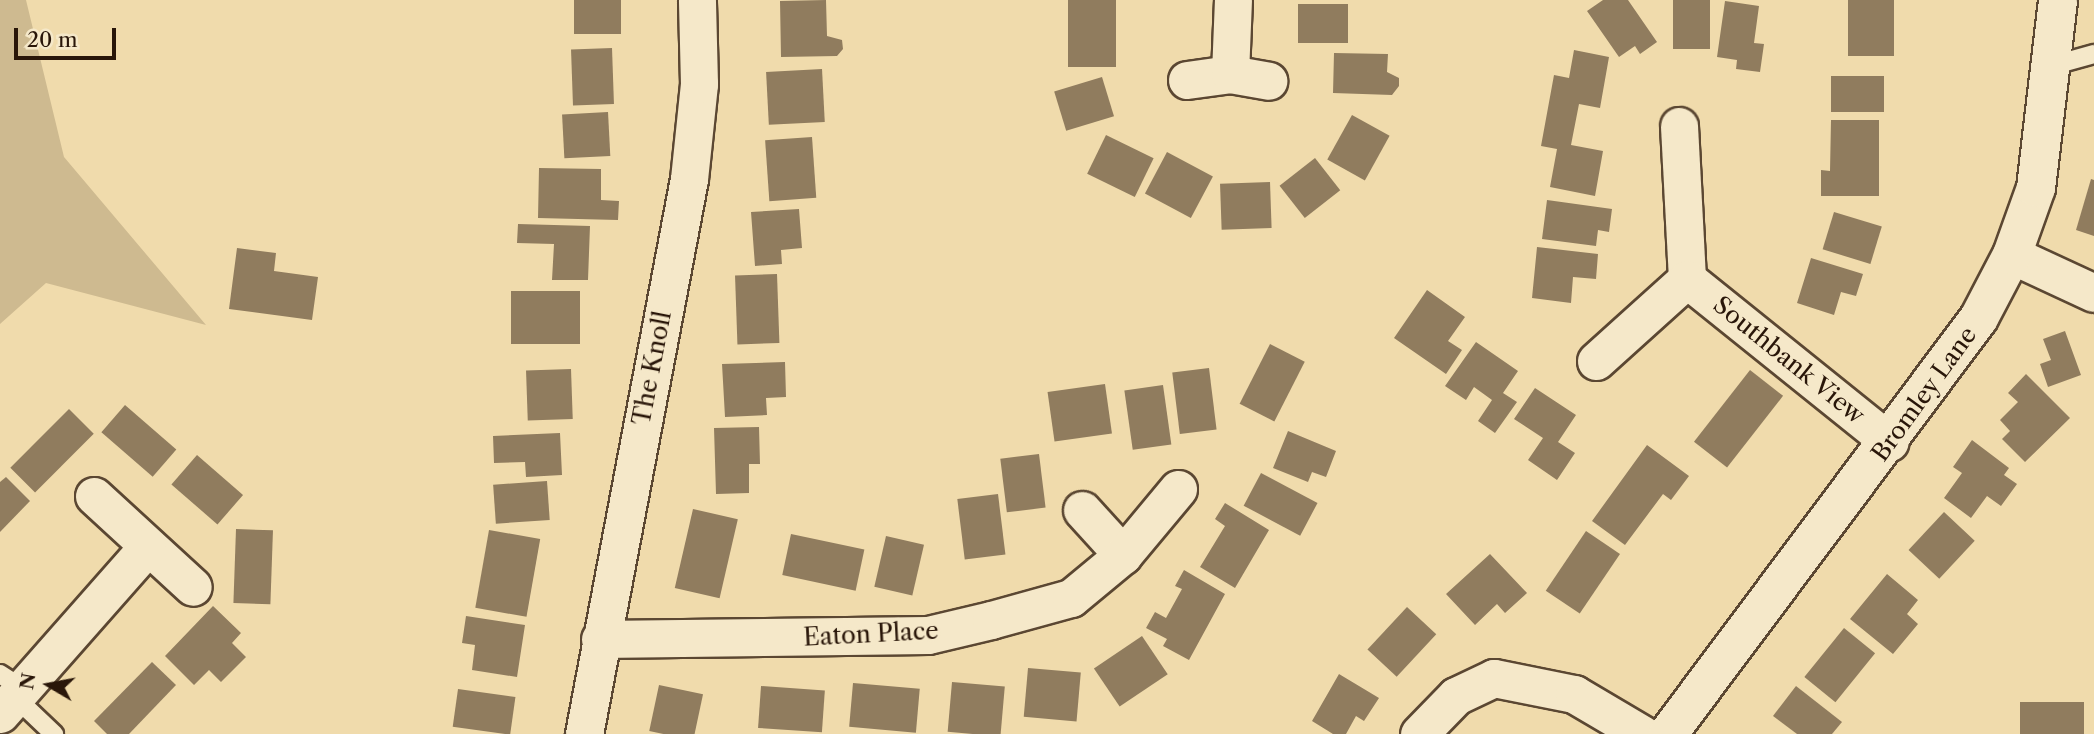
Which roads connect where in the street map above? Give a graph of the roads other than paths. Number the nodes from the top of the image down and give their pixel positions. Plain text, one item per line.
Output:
1 (696, 0) edge
2 (1233, 0) edge
3 (2058, 0) edge
4 (2094, 54) edge
5 (2051, 66) junction
6 (1230, 74) junction
7 (1187, 80) dead end
8 (1268, 81) dead end
9 (1679, 126) dead end
10 (2012, 255) junction
11 (1687, 279) junction
12 (2094, 293) edge
13 (1596, 361) dead end
14 (1890, 442) junction
15 (1178, 489) dead end
16 (94, 496) dead end
17 (1082, 510) dead end
18 (146, 547) junction
19 (1123, 555) junction
20 (193, 587) dead end
21 (600, 639) junction
22 (9, 694) edge
23 (54, 734) edge
24 (584, 734) edge
25 (1419, 734) edge
26 (1642, 734) edge
27 (1668, 734) edge

1 - 21 street, The Knoll
2 - 6 street
3 - 5 street, Bromley Lane
4 - 5 lane
5 - 10 street, Bromley Lane
6 - 7 street
6 - 8 street
9 - 11 street, Southbank View
10 - 12 street
10 - 14 street, Bromley Lane
11 - 13 street, Southbank View
11 - 14 street, Southbank View
14 - 27 street, Bromley Lane
15 - 19 street, Eaton Place
16 - 18 street
17 - 19 street
18 - 20 street
18 - 22 street
19 - 21 street, Eaton Place
21 - 24 street, The Knoll
22 - 23 lane
25 - 26 street

